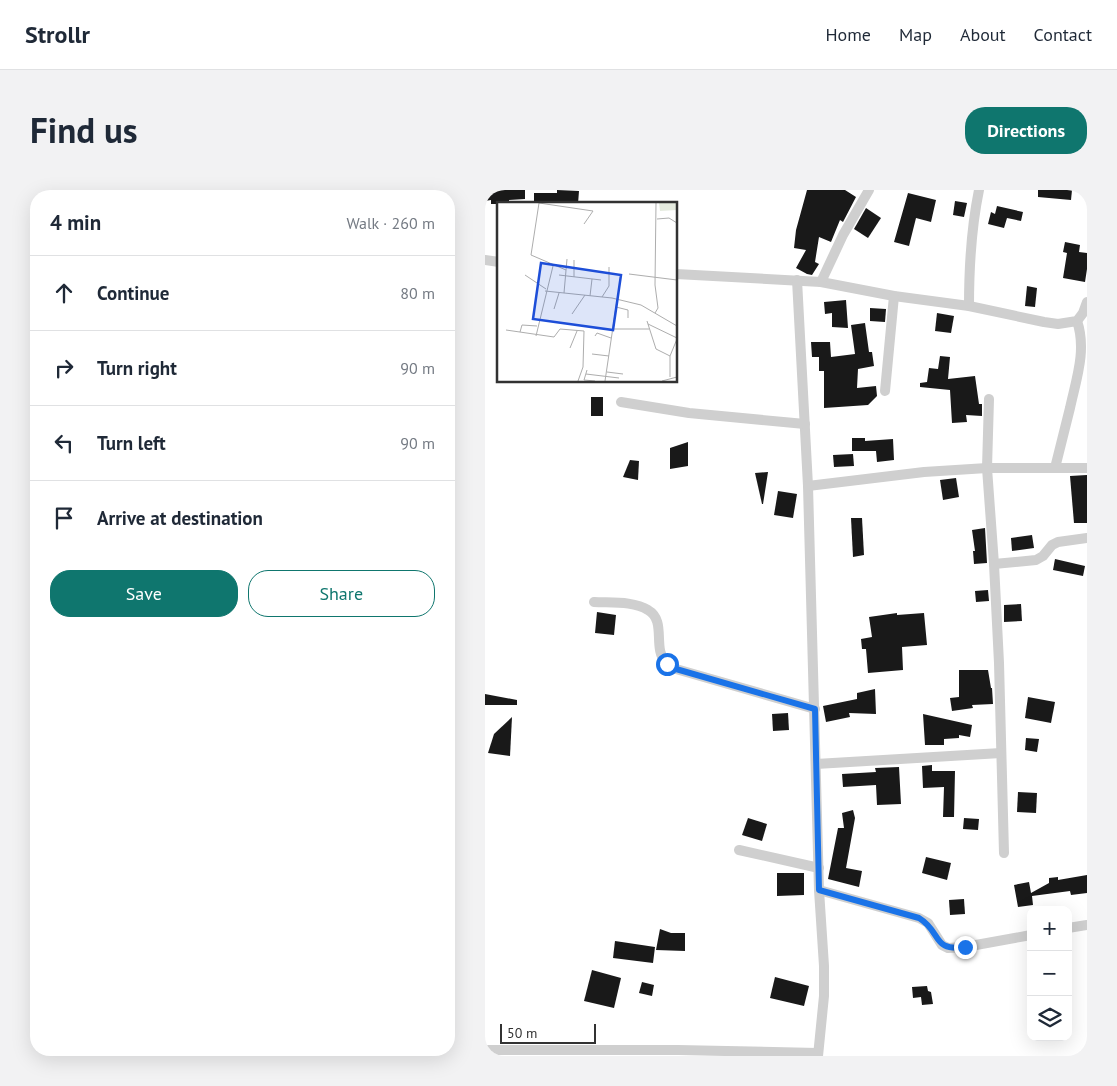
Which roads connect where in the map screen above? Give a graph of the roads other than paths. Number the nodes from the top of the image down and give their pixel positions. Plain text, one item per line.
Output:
1 (869, 190) edge
2 (979, 190) edge
3 (677, 274) edge
4 (797, 280) junction
5 (821, 282) junction
6 (894, 296) junction
7 (1087, 302) edge
8 (969, 306) junction
9 (1077, 321) junction
10 (885, 392) dead end
11 (989, 399) dead end
12 (621, 402) dead end
13 (805, 424) junction
14 (987, 468) junction
15 (1055, 468) junction
16 (1087, 468) edge
17 (808, 486) junction
18 (1087, 538) edge
19 (994, 564) junction
20 (594, 602) dead end
21 (815, 709) junction
22 (1001, 753) junction
23 (816, 764) junction
24 (739, 850) dead end
25 (1004, 853) dead end
26 (819, 868) junction
27 (819, 890) junction
28 (1087, 925) edge
29 (1072, 927) edge
30 (1027, 936) edge
31 (485, 1050) edge
32 (505, 1053) edge
33 (737, 1054) edge
34 (818, 1055) edge

1 - 5 street
2 - 8 street
3 - 4 street
4 - 5 street
4 - 13 street
5 - 6 street
6 - 8 street
6 - 10 street
7 - 9 street
8 - 9 street
9 - 15 street
11 - 14 street
12 - 13 street
13 - 17 street
14 - 15 street
14 - 17 street
14 - 19 street
15 - 16 street
17 - 21 street
18 - 19 street
19 - 22 street
20 - 21 street
21 - 23 street
22 - 23 street
22 - 25 street
23 - 26 street
24 - 26 street
26 - 27 street
27 - 30 street
27 - 34 street
28 - 29 street
31 - 32 street
32 - 33 street
33 - 34 street

